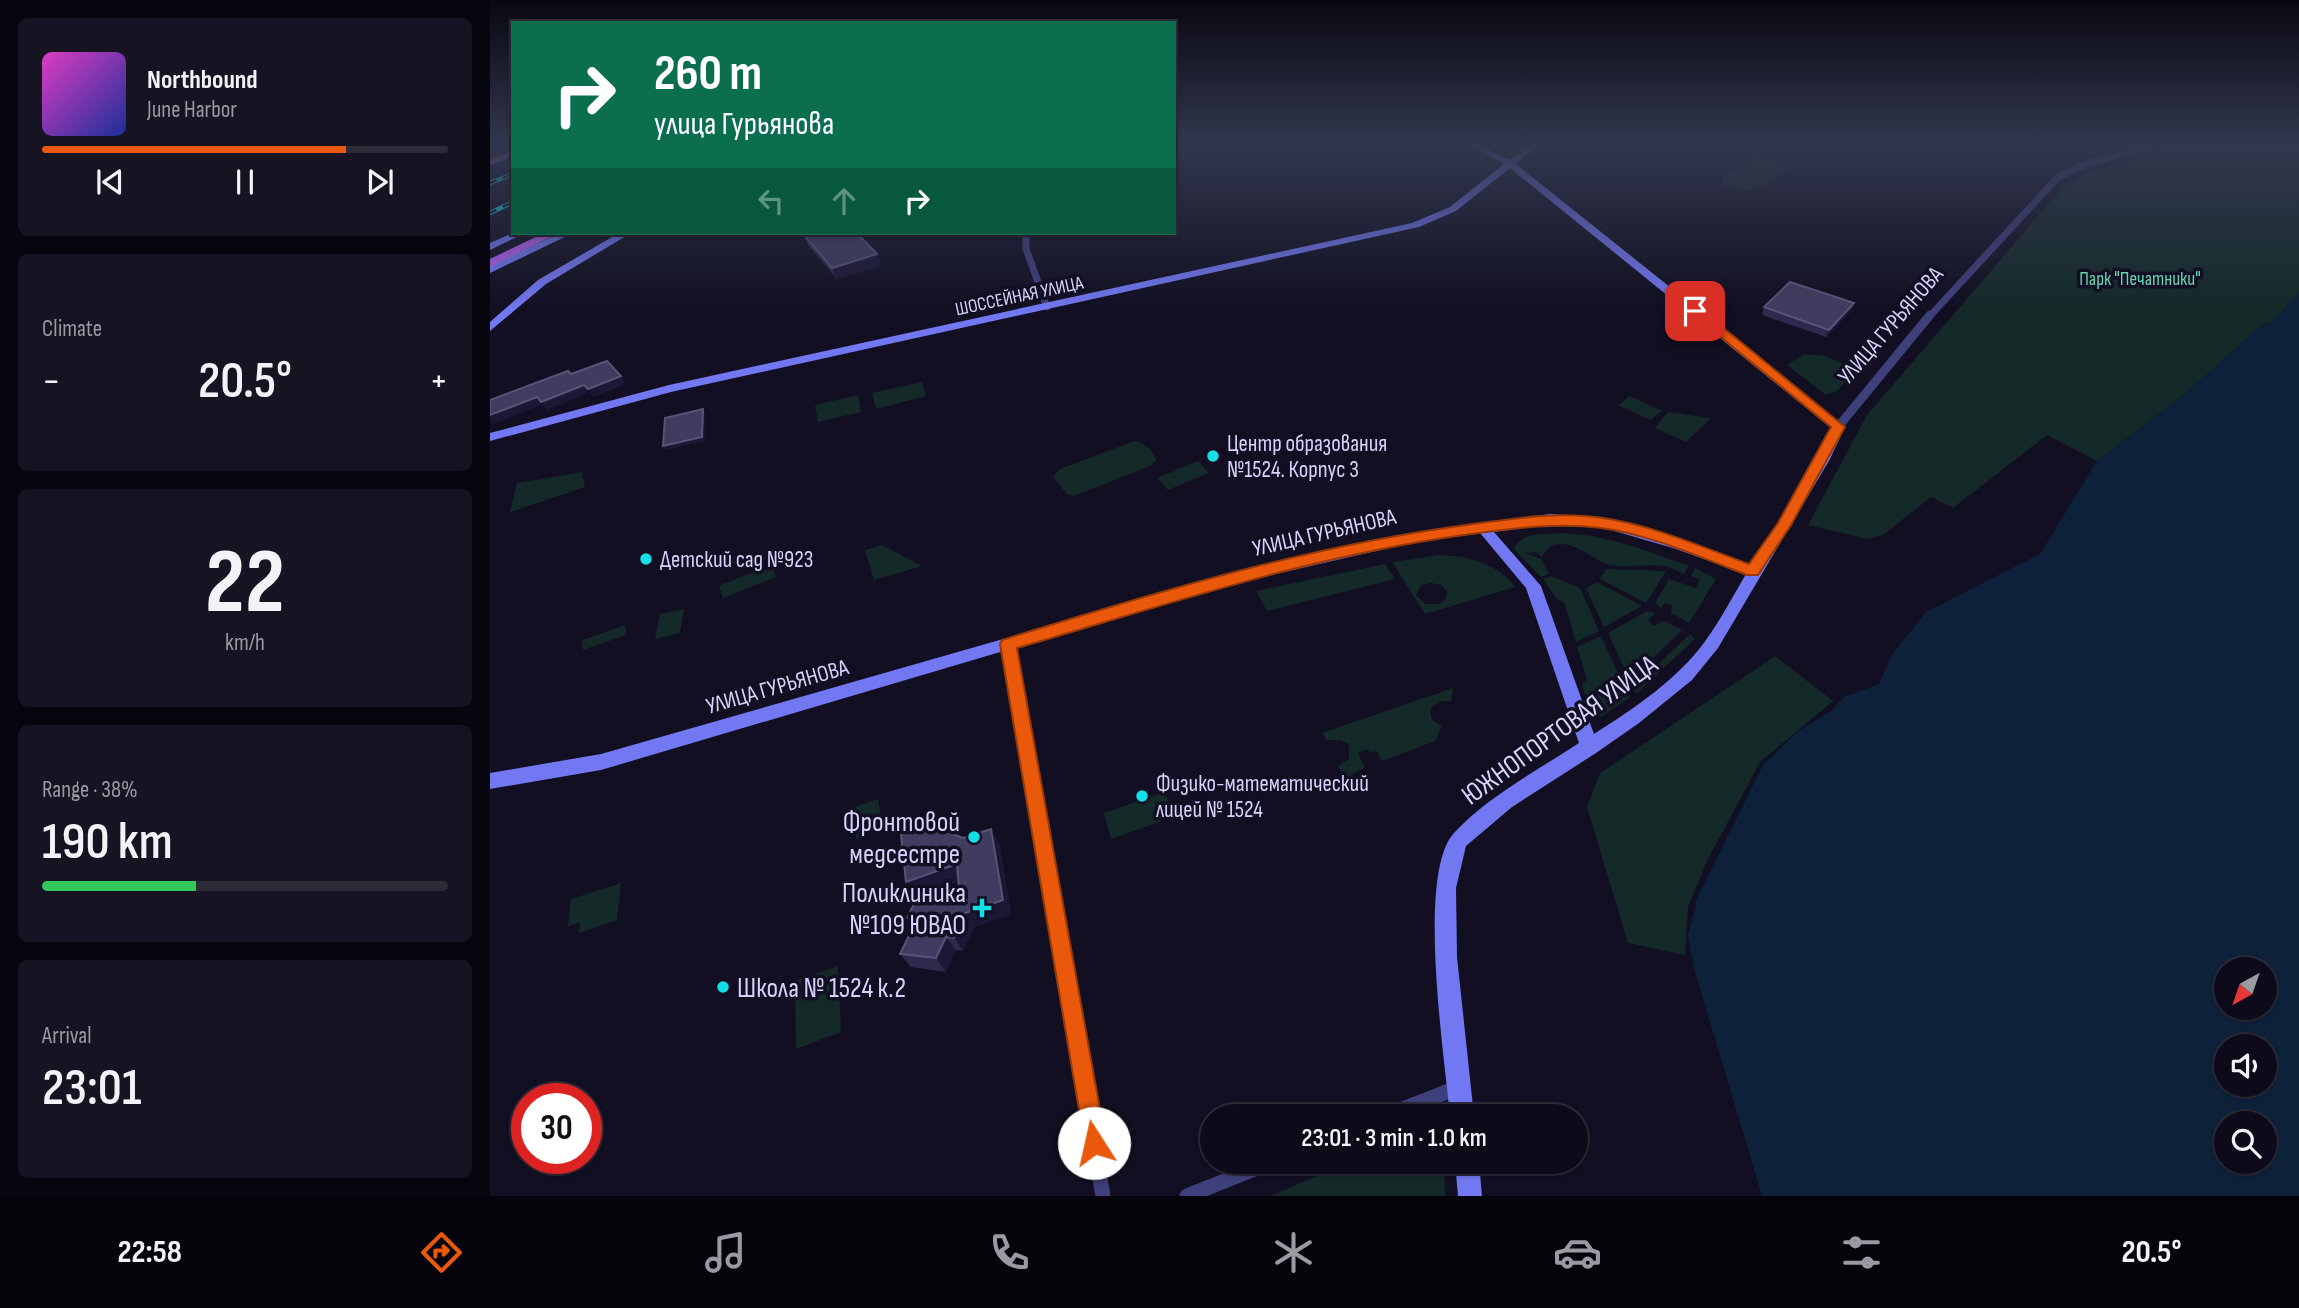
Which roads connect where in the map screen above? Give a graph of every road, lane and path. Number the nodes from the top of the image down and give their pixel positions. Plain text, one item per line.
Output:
1 (1462, 201) edge
2 (1557, 201) edge
3 (2036, 201) edge
4 (516, 235) edge
5 (533, 235) edge
6 (548, 235) edge
7 (564, 235) edge
8 (623, 235) edge
9 (1026, 235) edge
10 (490, 247) edge
11 (490, 255) edge
12 (490, 262) edge
13 (490, 270) edge
14 (1047, 307) junction
15 (490, 328) edge
16 (1838, 427) junction
17 (490, 437) edge
18 (1485, 528) junction
19 (1753, 571) junction
20 (1008, 644) junction
21 (1590, 748) junction
22 (490, 781) edge
23 (1459, 1087) junction
24 (1416, 1104) edge
25 (1461, 1104) edge
26 (1242, 1174) edge
27 (1468, 1174) edge
28 (1103, 1196) edge
29 (1187, 1196) edge
30 (1471, 1196) edge

1 - 14 main road, ШОССЕЙНАЯ УЛИЦА
2 - 16 main road
3 - 16 street, УЛИЦА ГУРЬЯНОВА
4 - 10 main road
5 - 11 main road
6 - 12 main road
7 - 13 main road
8 - 15 main road
9 - 14 street
14 - 17 main road, ШОССЕЙНАЯ УЛИЦА
16 - 19 main road, УЛИЦА ГУРЬЯНОВА
18 - 19 main road, УЛИЦА ГУРЬЯНОВА
18 - 20 main road, УЛИЦА ГУРЬЯНОВА
18 - 21 main road
19 - 21 main road, ЮЖНОПОРТОВАЯ УЛИЦА
20 - 22 main road, УЛИЦА ГУРЬЯНОВА
20 - 28 street
21 - 23 main road, ЮЖНОПОРТОВАЯ УЛИЦА
23 - 24 street
23 - 25 main road, ЮЖНОПОРТОВАЯ УЛИЦА
26 - 29 street
27 - 30 main road

